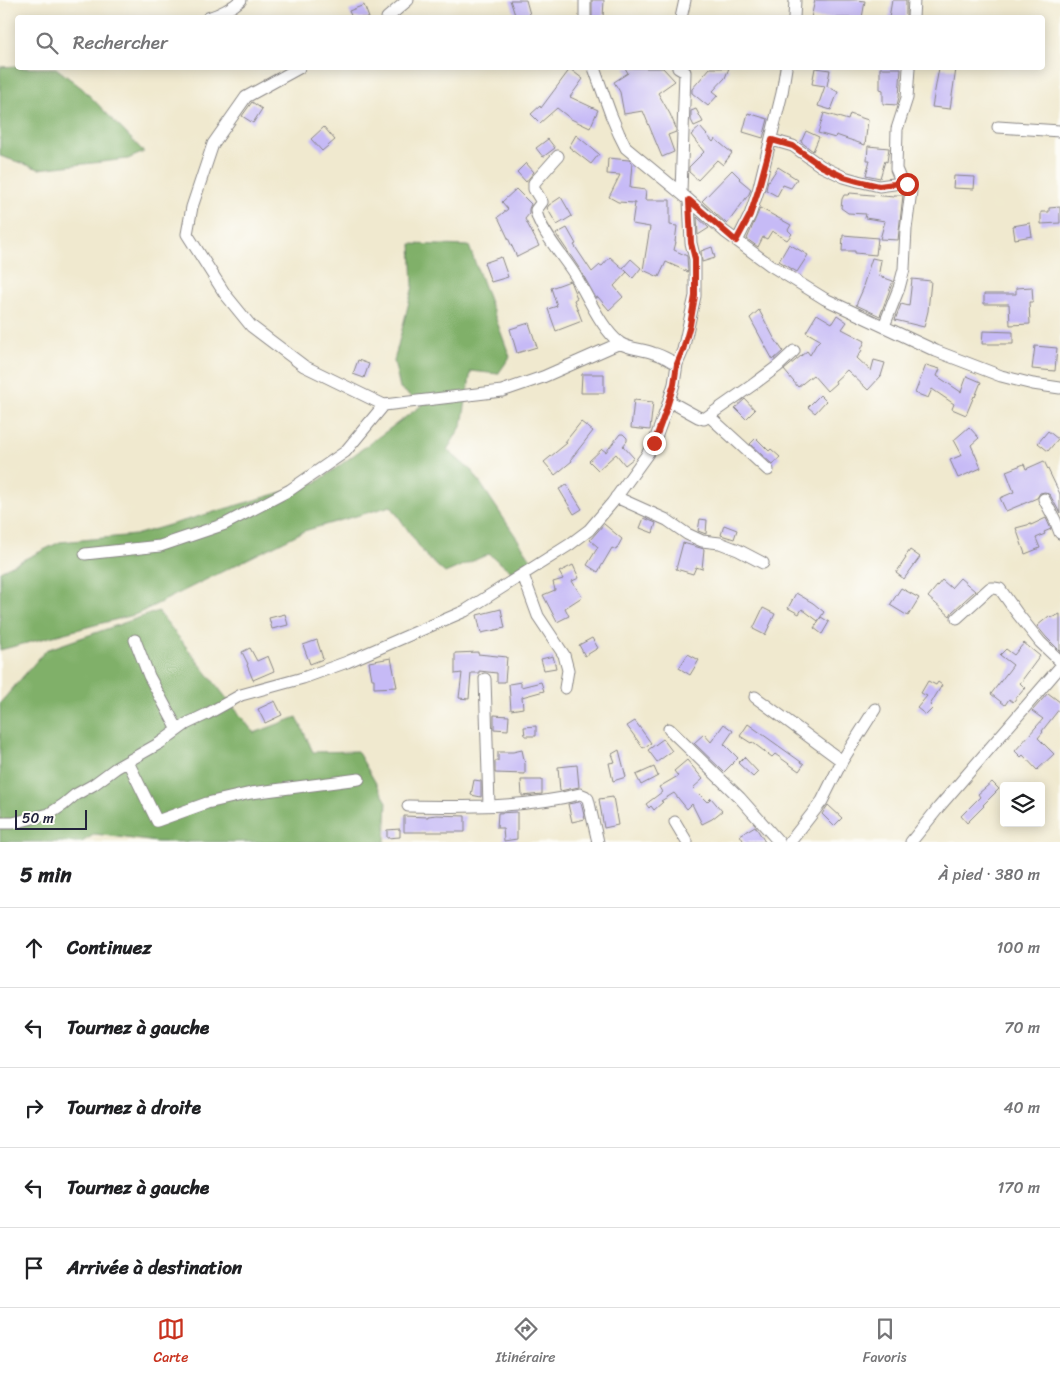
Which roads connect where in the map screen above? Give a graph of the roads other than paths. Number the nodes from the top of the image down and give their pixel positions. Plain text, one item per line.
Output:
1 (241, 0) edge
2 (408, 0) edge
3 (585, 0) edge
4 (686, 0) edge
5 (795, 0) edge
6 (914, 0) edge
7 (218, 15) edge
8 (390, 15) edge
9 (585, 15) edge
10 (683, 15) edge
11 (794, 15) edge
12 (913, 15) edge
13 (295, 70) edge
14 (595, 70) edge
15 (682, 70) edge
16 (786, 70) edge
17 (909, 70) edge
18 (998, 127) dead end
19 (1060, 131) edge
20 (772, 140) junction
21 (558, 156) dead end
22 (901, 180) junction
23 (685, 196) junction
24 (736, 241) junction
25 (884, 326) junction
26 (620, 343) junction
27 (794, 351) dead end
28 (677, 364) junction
29 (1060, 388) edge
30 (669, 401) junction
31 (384, 405) junction
32 (710, 416) junction
33 (768, 470) dead end
34 (616, 497) junction
35 (1044, 499) dead end
36 (1060, 533) edge
37 (85, 554) dead end
38 (763, 563) dead end
39 (523, 575) junction
40 (957, 618) dead end
41 (135, 640) dead end
42 (1060, 661) edge
43 (1060, 667) edge
44 (485, 680) dead end
45 (565, 688) dead end
46 (755, 697) dead end
47 (875, 708) dead end
48 (670, 729) dead end
49 (178, 730) junction
50 (842, 761) junction
51 (128, 762) junction
52 (359, 779) dead end
53 (489, 805) junction
54 (408, 806) dead end
55 (675, 822) dead end
56 (0, 823) edge
57 (598, 842) edge
58 (687, 842) edge
59 (779, 842) edge
60 (790, 842) edge
61 (911, 842) edge

1 - 7 street
2 - 8 street
3 - 9 street
4 - 10 street
5 - 11 street
6 - 12 street
13 - 31 street
14 - 23 street
15 - 23 street
16 - 20 street
17 - 22 street
18 - 19 street
20 - 22 street
20 - 24 street
21 - 26 street
22 - 25 street
23 - 24 street
23 - 28 street
24 - 25 street
25 - 29 street
26 - 28 street
26 - 31 street
27 - 32 street
28 - 30 street
30 - 32 street
30 - 34 street
31 - 37 street
32 - 33 street
34 - 38 street
34 - 39 street
35 - 36 street
39 - 45 street
39 - 49 street
40 - 42 street
41 - 49 street
43 - 61 street
44 - 53 street
46 - 50 street
47 - 50 street
48 - 59 street
49 - 51 street
50 - 60 street
51 - 52 street
51 - 56 street
53 - 54 street
53 - 57 street
55 - 58 street

